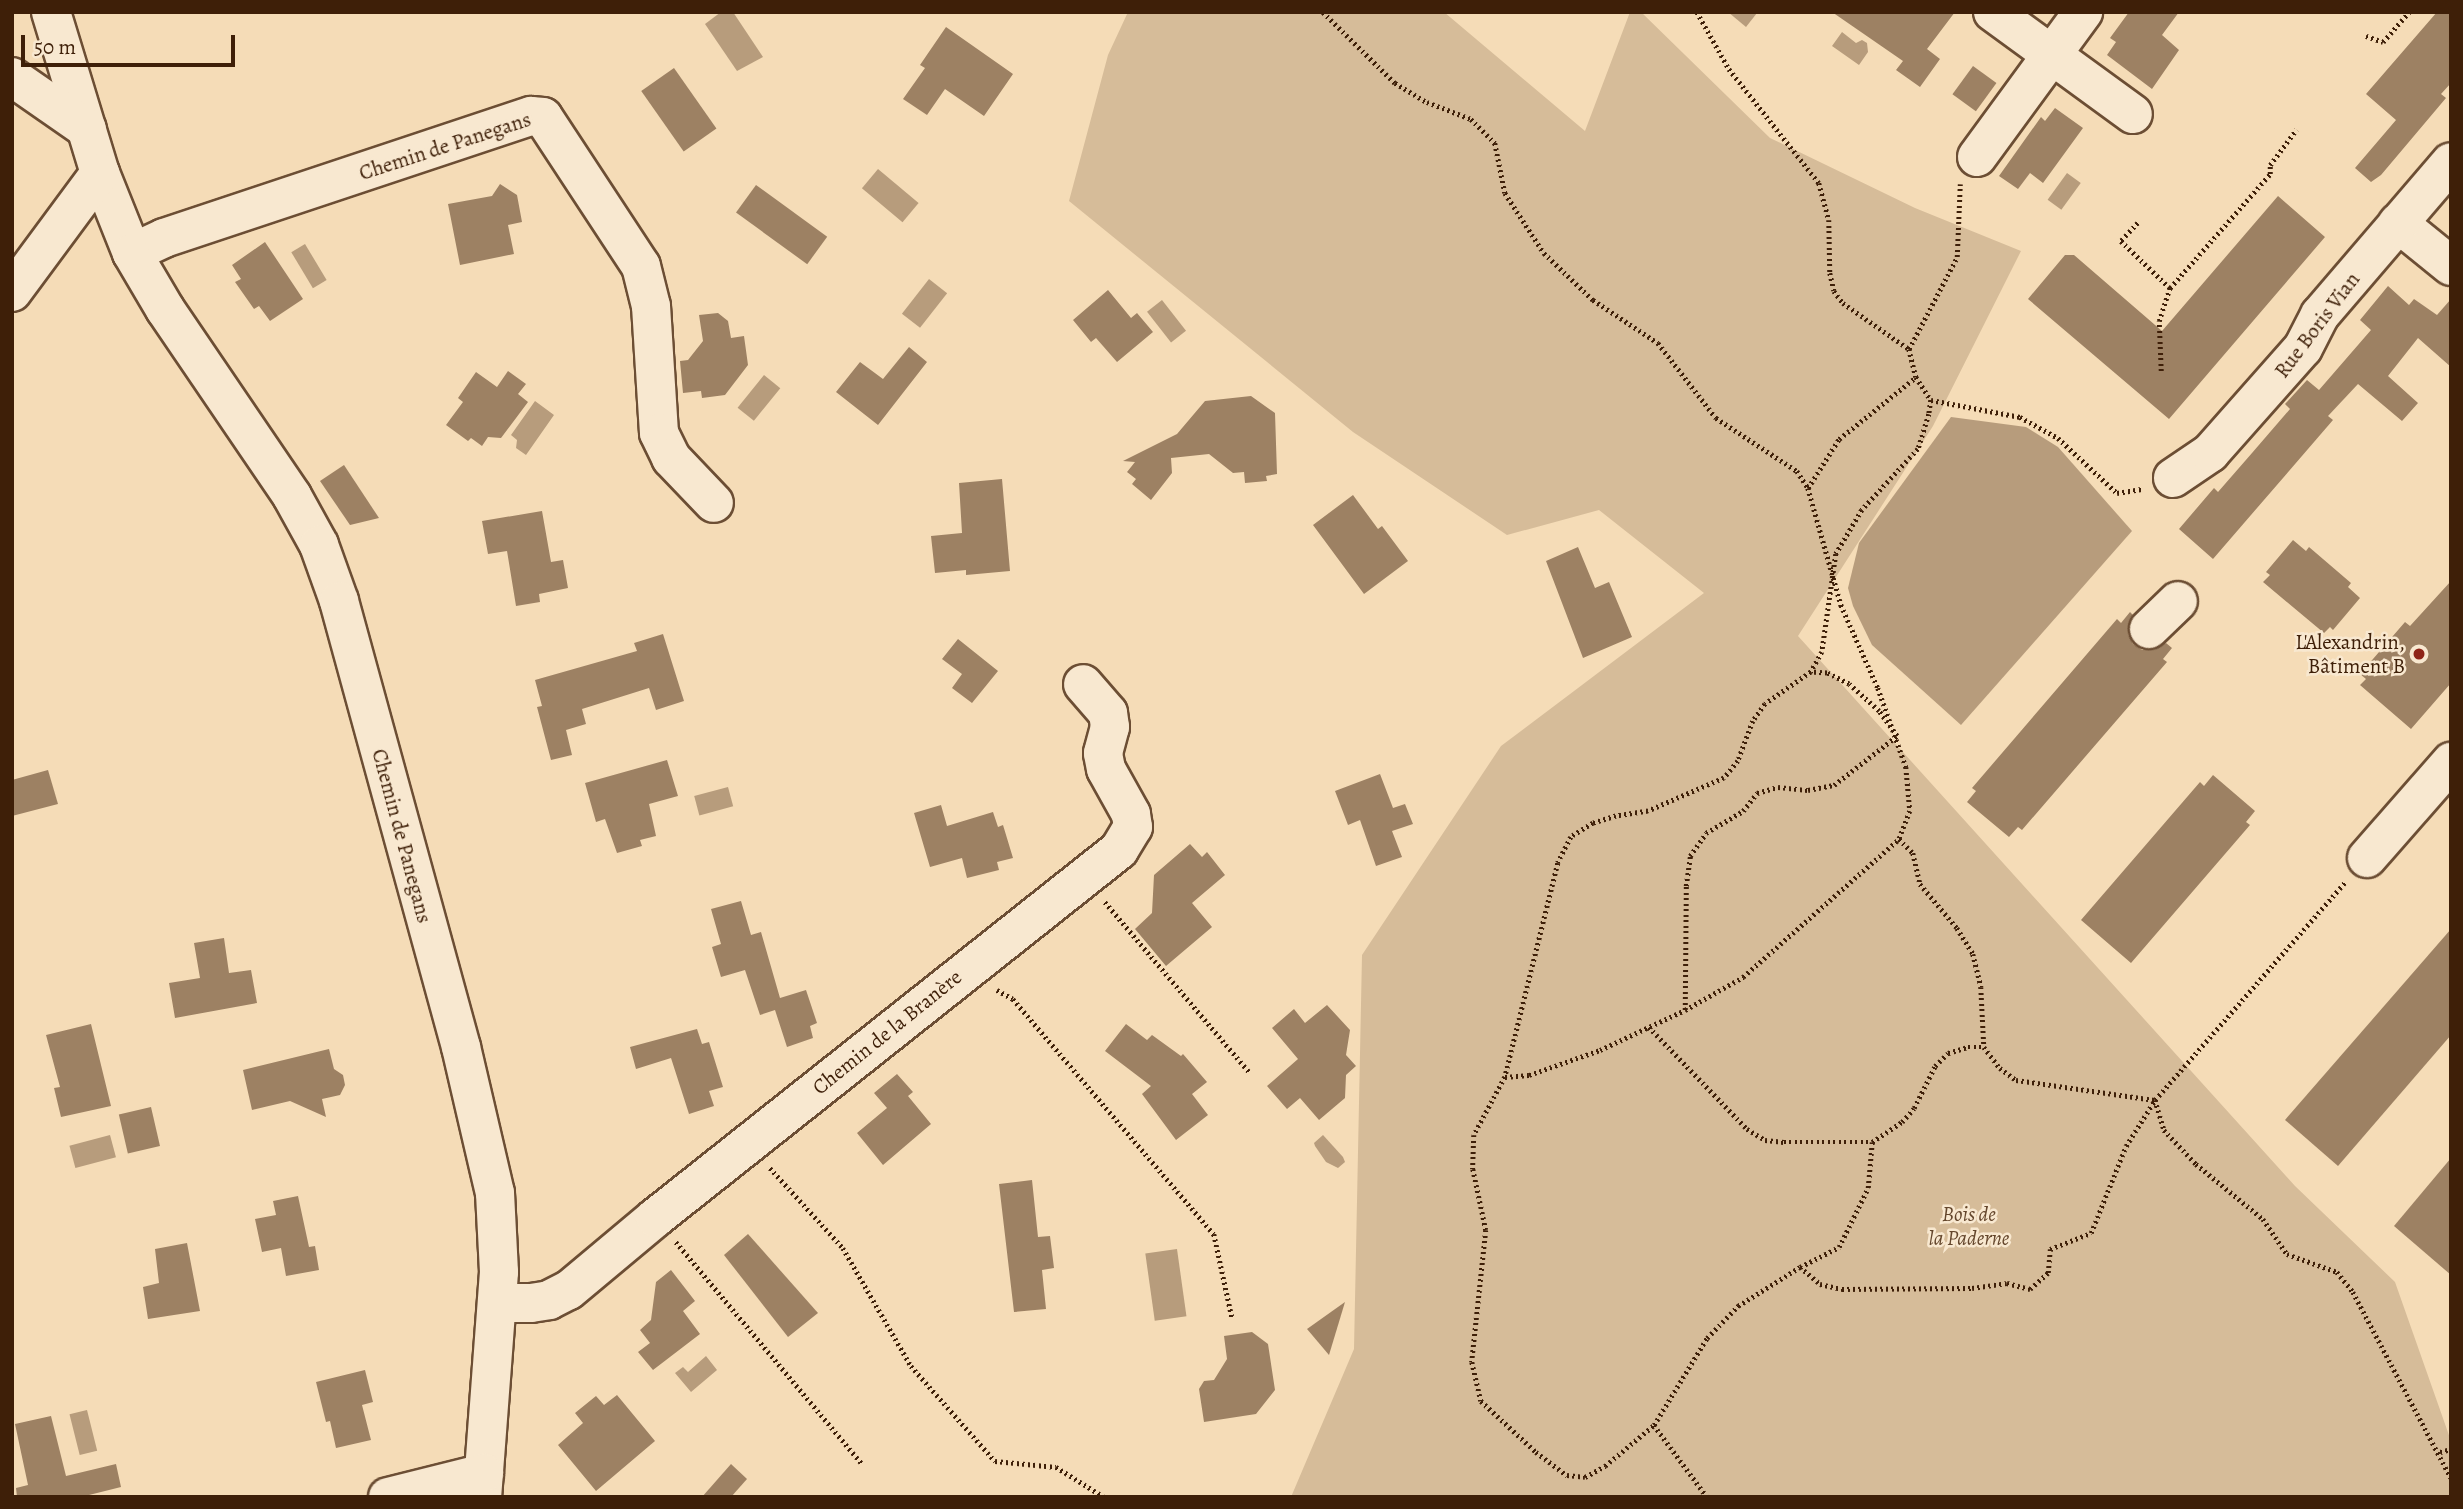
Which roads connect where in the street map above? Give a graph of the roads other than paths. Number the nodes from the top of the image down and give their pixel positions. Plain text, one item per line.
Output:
1 (51, 12) edge
2 (1993, 12) edge
3 (2083, 12) edge
4 (2051, 55) junction
5 (12, 77) edge
6 (2133, 114) dead end
7 (87, 129) junction
8 (1977, 157) road end
9 (2451, 162) edge
10 (100, 173) junction
11 (2398, 223) junction
12 (132, 253) junction
13 (2451, 267) edge
14 (12, 292) edge
15 (2173, 478) road end
16 (714, 503) dead end
17 (2178, 601) dead end
18 (2149, 629) dead end
19 (1083, 684) dead end
20 (2451, 762) edge
21 (2367, 858) road end
22 (498, 1303) junction
23 (483, 1485) edge
24 (388, 1497) edge

1 - 7 street, Chemin de Panegans
2 - 4 street
3 - 4 street
4 - 6 street
4 - 8 street
5 - 7 street
7 - 10 street, Chemin de Panegans
9 - 11 street, Rue Boris Vian
10 - 12 street, Chemin de Panegans
10 - 14 street
11 - 13 street
11 - 15 street, Rue Boris Vian
12 - 16 street, Chemin de Panegans
12 - 22 street, Chemin de Panegans
17 - 18 street
19 - 22 street, Chemin de la Branère
20 - 21 street
22 - 23 street, Chemin de Panegans
23 - 24 street, Chemin de Panegans

